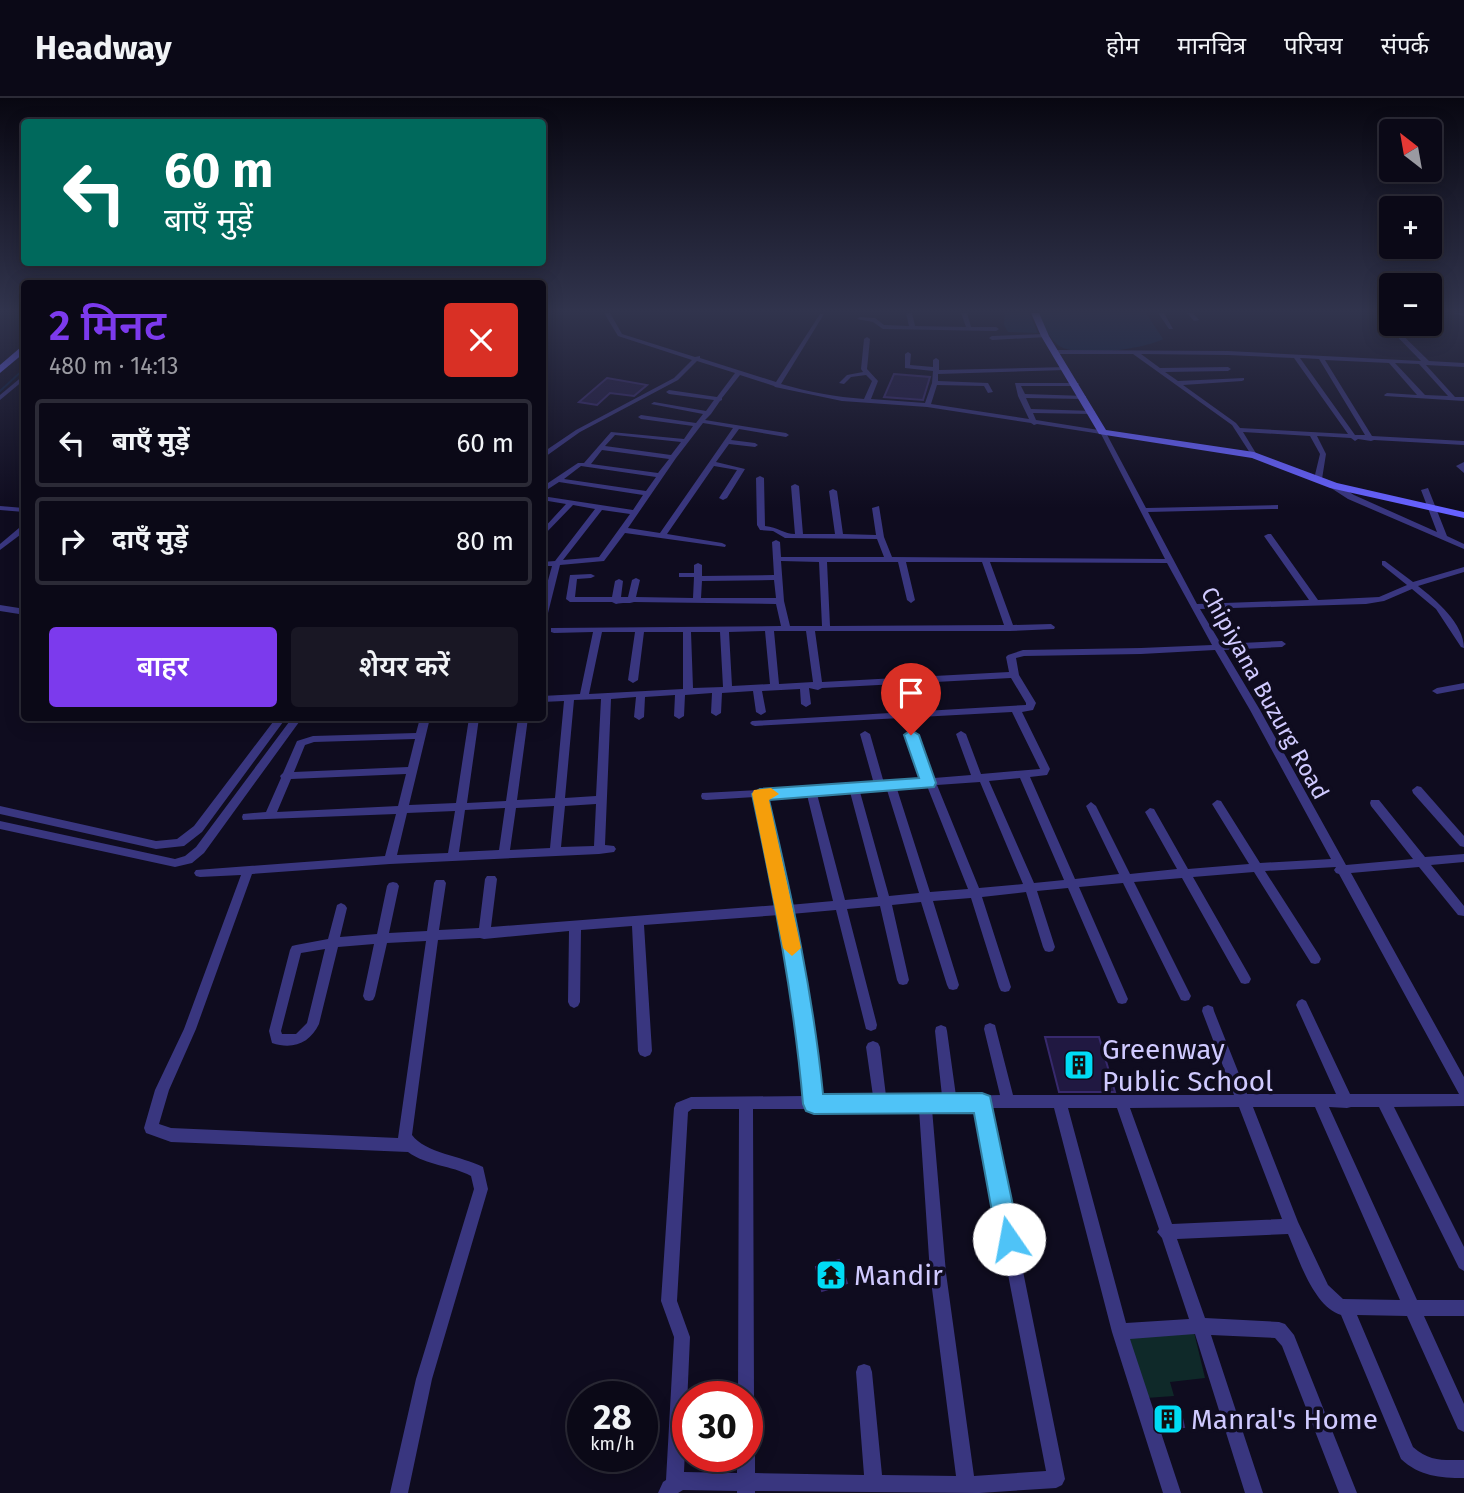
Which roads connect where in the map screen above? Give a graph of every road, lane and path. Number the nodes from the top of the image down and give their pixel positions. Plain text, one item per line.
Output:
1 (677, 378) edge
2 (735, 378) edge
3 (754, 378) edge
4 (782, 378) edge
5 (847, 378) edge
6 (871, 378) edge
7 (935, 378) edge
8 (985, 378) edge
9 (1072, 378) edge
10 (1170, 378) edge
11 (1312, 378) edge
12 (1333, 378) edge
13 (1406, 378) edge
14 (1437, 378) edge
15 (1241, 379) dead end
16 (21, 380) edge
17 (842, 383) dead end
18 (935, 383) junction
19 (1178, 383) junction
20 (957, 384) junction
21 (986, 384) junction
22 (1076, 384) junction
23 (777, 386) junction
24 (669, 392) dead end
25 (990, 392) dead end
26 (959, 393) dead end
27 (1387, 395) dead end
28 (1021, 396) junction
29 (1084, 397) junction
30 (1423, 397) junction
31 (0, 398) edge
32 (1454, 398) junction
33 (720, 399) junction
34 (1464, 399) edge
35 (867, 400) junction
36 (654, 404) dead end
37 (927, 405) junction
38 (1029, 411) junction
39 (1092, 412) junction
40 (709, 413) junction
41 (641, 417) dead end
42 (701, 423) junction
43 (1034, 423) junction
44 (737, 427) junction
45 (589, 428) junction
46 (1239, 429) junction
47 (1103, 432) junction
48 (786, 435) dead end
49 (1313, 436) junction
50 (1355, 439) junction
51 (1371, 439) junction
52 (687, 442) junction
53 (727, 442) junction
54 (1464, 443) edge
55 (755, 445) dead end
56 (602, 448) junction
57 (546, 454) edge
58 (1254, 455) junction
59 (673, 457) junction
60 (546, 462) edge
61 (587, 464) junction
62 (714, 464) junction
63 (1464, 464) edge
64 (1464, 471) edge
65 (661, 476) junction
66 (760, 478) dead end
67 (1318, 478) junction
68 (558, 480) junction
69 (795, 486) dead end
70 (1334, 486) junction
71 (546, 488) edge
72 (1425, 490) dead end
73 (833, 491) dead end
74 (649, 494) junction
75 (723, 498) dead end
76 (546, 499) edge
77 (570, 503) junction
78 (1275, 507) dead end
79 (0, 508) edge
80 (600, 508) junction
81 (876, 508) dead end
82 (1433, 508) junction
83 (21, 510) edge
84 (1143, 510) junction
85 (635, 513) junction
86 (1464, 515) edge
87 (546, 519) edge
88 (554, 520) junction
89 (546, 530) edge
90 (623, 530) junction
91 (21, 531) edge
92 (799, 535) junction
93 (839, 535) junction
94 (662, 536) junction
95 (1268, 536) dead end
96 (880, 537) junction
97 (1443, 537) junction
98 (776, 542) dead end
99 (722, 545) dead end
100 (1464, 547) edge
101 (1, 553) edge
102 (777, 559) junction
103 (823, 559) junction
104 (889, 559) junction
105 (901, 559) junction
106 (985, 559) junction
107 (1170, 561) junction
108 (1385, 563) dead end
109 (546, 564) edge
110 (555, 564) junction
111 (698, 565) dead end
112 (1464, 569) edge
113 (592, 576) dead end
114 (682, 576) dead end
115 (697, 577) junction
116 (778, 577) junction
117 (636, 580) dead end
118 (619, 581) dead end
119 (1415, 585) junction
120 (697, 600) junction
121 (911, 600) dead end
122 (616, 601) junction
123 (631, 601) junction
124 (780, 601) junction
125 (546, 604) edge
126 (1316, 604) junction
127 (1194, 607) junction
128 (0, 608) edge
129 (19, 611) dead end
130 (1051, 627) dead end
131 (786, 628) junction
132 (810, 628) junction
133 (826, 628) junction
134 (1010, 628) junction
135 (724, 629) junction
136 (769, 629) junction
137 (554, 630) dead end
138 (598, 630) junction
139 (640, 630) junction
140 (687, 630) junction
141 (1282, 643) dead end
142 (1464, 645) edge
143 (1217, 648) junction
144 (1013, 675) junction
145 (633, 680) dead end
146 (1464, 686) edge
147 (804, 687) junction
148 (818, 687) junction
149 (775, 688) junction
150 (757, 689) junction
151 (722, 690) junction
152 (684, 691) junction
153 (1437, 691) dead end
154 (641, 694) junction
155 (606, 695) junction
156 (584, 696) junction
157 (569, 698) junction
158 (546, 699) edge
159 (806, 704) dead end
160 (1016, 710) junction
161 (761, 712) dead end
162 (716, 713) dead end
163 (680, 716) dead end
164 (639, 717) dead end
165 (279, 721) edge
166 (295, 721) edge
167 (424, 721) edge
168 (474, 721) edge
169 (523, 721) edge
170 (755, 723) dead end
171 (865, 734) dead end
172 (961, 734) dead end
173 (911, 735) dead end
174 (419, 736) junction
175 (411, 770) junction
176 (1024, 775) junction
177 (285, 776) junction
178 (980, 779) junction
179 (929, 783) junction
180 (885, 786) junction
181 (854, 788) junction
182 (1417, 790) dead end
183 (811, 791) junction
184 (760, 794) junction
185 (706, 796) dead end
186 (601, 800) junction
187 (559, 803) junction
188 (1375, 803) dead end
189 (1217, 804) dead end
190 (511, 805) junction
191 (1091, 806) dead end
192 (462, 807) junction
193 (0, 810) edge
194 (402, 810) junction
195 (1150, 812) dead end
196 (270, 816) junction
197 (247, 817) dead end
198 (222, 819) junction
199 (205, 820) junction
200 (0, 825) edge
201 (1464, 843) edge
202 (555, 852) junction
203 (504, 855) junction
204 (453, 857) junction
205 (1464, 858) edge
206 (390, 860) junction
207 (1424, 861) junction
208 (1338, 866) junction
209 (1259, 867) junction
210 (248, 870) junction
211 (1184, 872) junction
212 (200, 873) dead end
213 (1125, 878) junction
214 (491, 879) dead end
215 (440, 883) dead end
216 (1073, 884) junction
217 (393, 886) dead end
218 (1030, 887) junction
219 (975, 892) junction
220 (927, 897) junction
221 (885, 901) junction
222 (841, 905) junction
223 (341, 908) dead end
224 (786, 909) junction
225 (1462, 912) dead end
226 (638, 922) junction
227 (575, 926) junction
228 (484, 934) junction
229 (433, 938) junction
230 (379, 940) junction
231 (332, 943) junction
232 (1049, 947) dead end
233 (1315, 959) dead end
234 (1245, 979) dead end
235 (903, 980) dead end
236 (953, 985) dead end
237 (1005, 987) dead end
238 (369, 996) dead end
239 (1185, 996) dead end
240 (1122, 999) dead end
241 (574, 1002) dead end
242 (1302, 1005) dead end
243 (1208, 1011) dead end
244 (871, 1025) dead end
245 (990, 1029) dead end
246 (941, 1031) dead end
247 (873, 1047) dead end
248 (645, 1051) dead end
249 (1464, 1090) edge
250 (1464, 1100) edge
251 (880, 1101) junction
252 (925, 1101) junction
253 (1121, 1101) junction
254 (950, 1102) junction
255 (1008, 1102) junction
256 (1059, 1102) junction
257 (1243, 1102) junction
258 (1320, 1102) junction
259 (1347, 1102) junction
260 (1384, 1102) junction
261 (746, 1103) junction
262 (982, 1103) junction
263 (814, 1104) junction
264 (409, 1145) junction
265 (1292, 1226) junction
266 (1165, 1232) junction
267 (1464, 1263) edge
268 (1346, 1307) junction
269 (1464, 1308) edge
270 (1413, 1310) junction
271 (1200, 1326) junction
272 (1120, 1332) junction
273 (864, 1372) dead end
274 (746, 1381) edge
275 (1464, 1423) edge
276 (1464, 1469) edge
277 (1058, 1486) edge
278 (671, 1488) edge
279 (746, 1488) edge
280 (875, 1489) edge
281 (966, 1489) edge
282 (400, 1493) edge
283 (1172, 1493) edge
284 (1254, 1493) edge
285 (1348, 1493) edge

1 - 45 street
2 - 33 street
3 - 23 street
4 - 23 street
5 - 17 street
6 - 35 street
7 - 18 street
8 - 21 street
9 - 22 street, Chipiyana Buzurg Road
10 - 19 street
11 - 50 street
12 - 51 street
13 - 30 street
14 - 32 street
15 - 19 street
16 - 31 street
18 - 20 street
18 - 37 street
19 - 46 street
20 - 21 street
20 - 26 street
21 - 25 street
22 - 28 street
22 - 29 street, Chipiyana Buzurg Road
23 - 35 street
24 - 33 street
27 - 30 street
28 - 29 street
28 - 38 street
29 - 39 street, Chipiyana Buzurg Road
30 - 32 street
32 - 34 street
33 - 40 street
35 - 37 street
36 - 40 street
37 - 43 street
38 - 39 street
38 - 43 street
39 - 47 street, Chipiyana Buzurg Road
40 - 42 street
41 - 42 street
42 - 44 street
42 - 52 street
43 - 47 street
44 - 48 street
44 - 53 street
45 - 57 street
45 - 60 street
46 - 49 street
46 - 58 street
47 - 58 street
47 - 84 street, Chipiyana Buzurg Road
49 - 50 street
49 - 67 street
50 - 51 street
51 - 54 street
52 - 56 street
52 - 59 street
53 - 55 street
53 - 62 street
56 - 59 street
56 - 61 street
58 - 67 street
59 - 65 street
61 - 65 street
61 - 68 street
62 - 75 street
62 - 94 street
63 - 64 street
65 - 74 street
66 - 92 street
67 - 70 street
68 - 71 street
68 - 74 street
69 - 92 street
70 - 82 street
70 - 97 street
72 - 82 street
73 - 93 street
74 - 85 street
76 - 77 street
77 - 80 street
77 - 88 street
78 - 84 street
79 - 83 street
80 - 85 street
80 - 110 street
81 - 96 street
82 - 86 street
82 - 97 street
84 - 107 street, Chipiyana Buzurg Road
85 - 90 street
87 - 88 street
88 - 89 street
90 - 94 street
90 - 110 street
91 - 101 street
92 - 93 street
93 - 96 street
94 - 99 street
95 - 126 street
96 - 104 street
97 - 100 street
98 - 102 street
102 - 103 street
102 - 116 street
103 - 104 street
103 - 133 street
104 - 105 street
105 - 106 street
105 - 121 street
106 - 107 street
106 - 134 street
107 - 127 street, Chipiyana Buzurg Road
108 - 119 street
109 - 110 street
110 - 125 street
111 - 115 street
112 - 119 street
113 - 122 street
114 - 115 street
115 - 116 street
115 - 120 street
116 - 124 street
117 - 123 street
118 - 122 street
119 - 126 street
119 - 142 street
120 - 123 street
120 - 124 street
122 - 123 street
124 - 131 street
126 - 127 street
127 - 143 street, Chipiyana Buzurg Road
128 - 129 street
130 - 134 street
131 - 132 street
131 - 136 street
132 - 133 street
132 - 148 street
133 - 134 street
135 - 136 street
135 - 140 street
135 - 151 street
136 - 149 street
137 - 138 street
138 - 139 street
138 - 156 street
139 - 140 street
139 - 145 street
140 - 152 street
141 - 143 street
143 - 144 street
143 - 208 street, Chipiyana Buzurg Road
144 - 148 street
144 - 160 street
146 - 153 street
147 - 148 street
147 - 149 street
147 - 159 street
149 - 150 street
150 - 151 street
150 - 161 street
151 - 152 street
151 - 162 street
152 - 154 street
152 - 163 street
154 - 155 street
154 - 164 street
155 - 156 street
155 - 186 street
156 - 157 street
157 - 158 street
157 - 187 street
160 - 170 street
160 - 176 street
165 - 199 street
166 - 198 street
167 - 174 street
168 - 192 street
169 - 190 street
171 - 180 street
172 - 178 street
173 - 179 street
174 - 175 street
174 - 177 street
175 - 177 street
175 - 194 street
176 - 178 street
176 - 216 street
177 - 196 street
178 - 179 street
178 - 218 street
179 - 180 street
179 - 219 street
180 - 181 street
180 - 220 street
181 - 183 street
181 - 221 street
182 - 201 street
183 - 184 street
183 - 222 street
184 - 185 street
184 - 224 street
186 - 187 street
186 - 202 street
187 - 190 street
187 - 202 street
188 - 207 street
189 - 209 street
190 - 192 street
190 - 203 street
191 - 213 street
192 - 194 street
192 - 204 street
193 - 199 street
194 - 196 street
194 - 206 street
195 - 211 street
196 - 197 street
198 - 199 street
198 - 200 street
202 - 203 street
203 - 204 street
204 - 206 street
205 - 207 street
206 - 210 street
207 - 208 street
207 - 225 street
208 - 209 street
208 - 249 street, Chipiyana Buzurg Road
209 - 211 street
209 - 233 street
210 - 212 street
210 - 264 street
211 - 213 street
211 - 234 street
213 - 216 street
213 - 239 street
214 - 228 street
215 - 229 street
216 - 218 street
216 - 240 street
217 - 230 street
218 - 219 street
218 - 232 street
219 - 220 street
219 - 237 street
220 - 221 street
220 - 236 street
221 - 222 street
221 - 235 street
222 - 224 street
222 - 244 street
223 - 231 street
224 - 226 street
224 - 263 street
226 - 227 street
226 - 248 street
227 - 228 street
227 - 241 street
228 - 229 street
229 - 230 street
229 - 264 street
230 - 231 street
230 - 238 street
231 - 231 street
242 - 259 street
243 - 257 street
245 - 255 street
246 - 254 street
247 - 251 street
250 - 260 street
251 - 252 street
251 - 263 street
252 - 254 street
252 - 281 street
253 - 256 street
253 - 257 street
253 - 266 street
254 - 262 street
255 - 256 street
255 - 262 street
256 - 272 street
257 - 258 street
257 - 265 street
258 - 259 street
258 - 270 street
259 - 260 street
260 - 267 street
261 - 263 street
261 - 274 street
261 - 278 street
262 - 277 street
264 - 282 street
265 - 266 street
265 - 268 street
266 - 271 street
268 - 270 street
268 - 276 street
269 - 270 street
270 - 275 street
271 - 272 street
271 - 284 street
271 - 285 street
272 - 283 street
273 - 280 street
277 - 281 street
278 - 279 street
279 - 280 street
280 - 281 street

